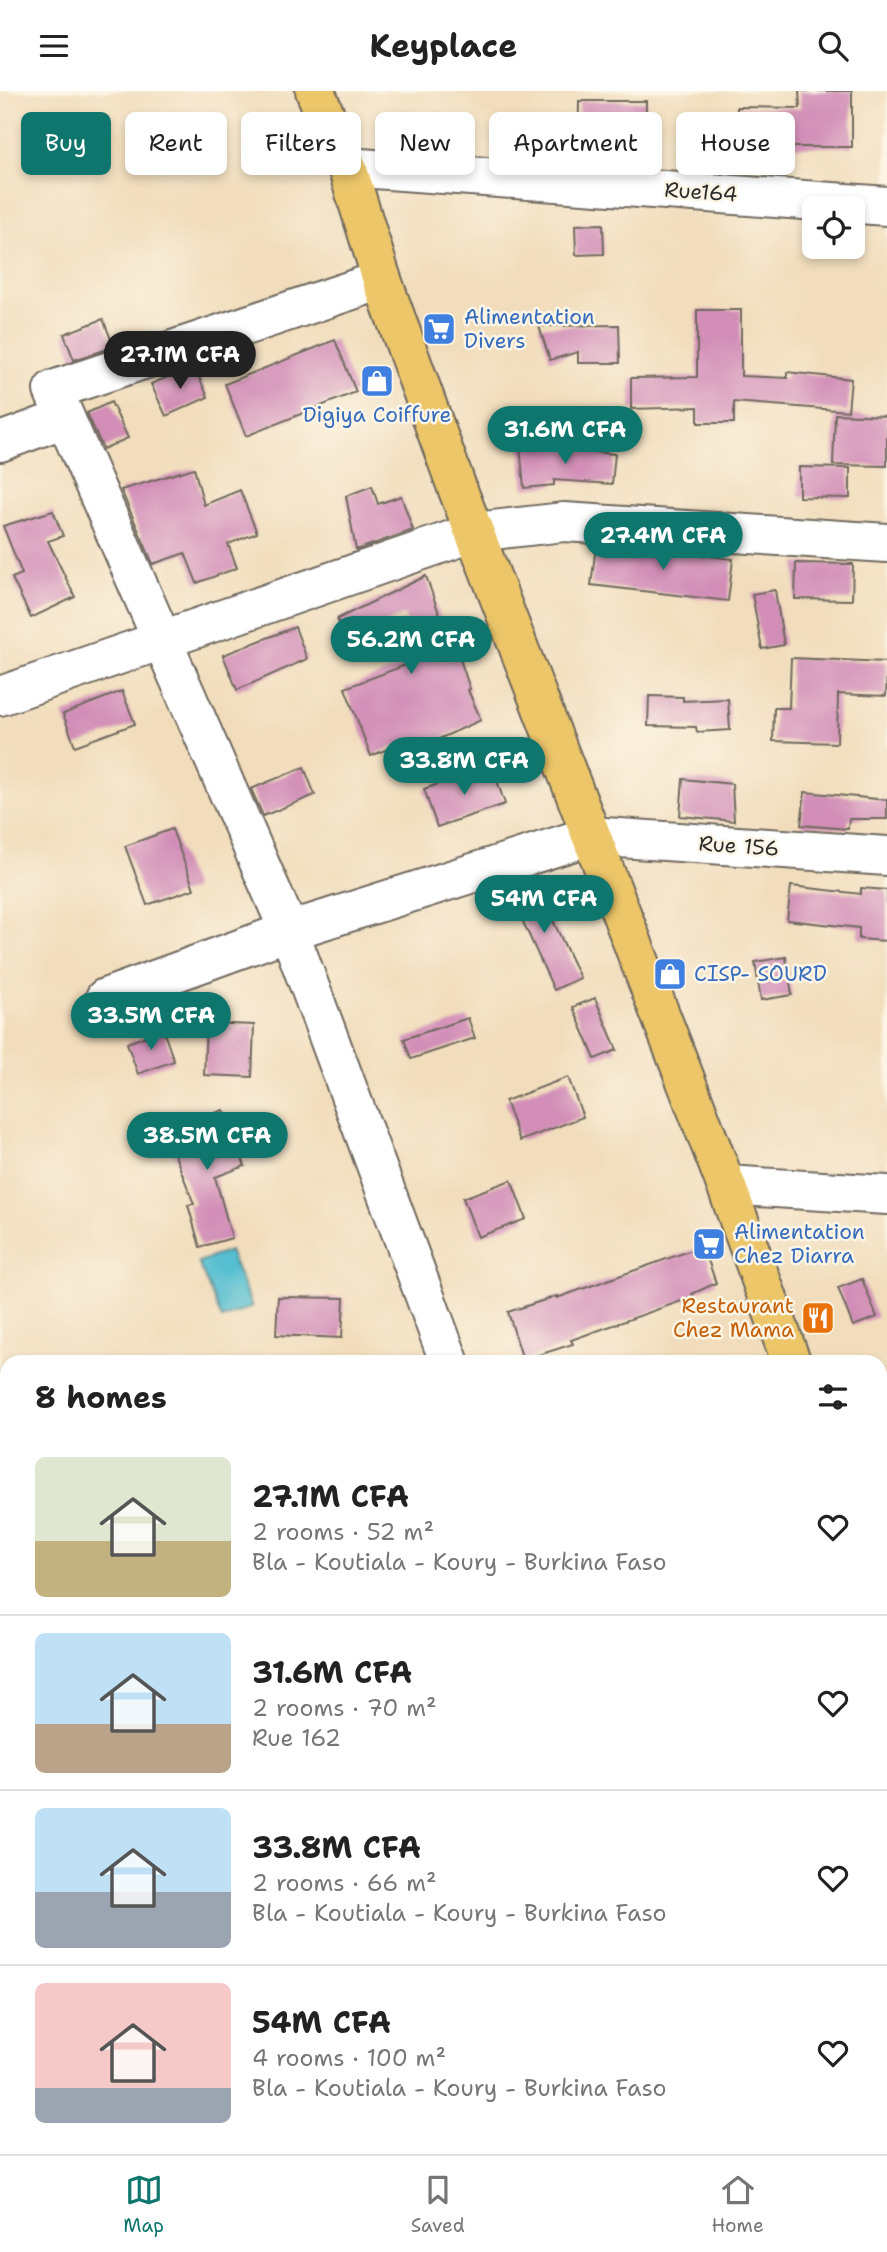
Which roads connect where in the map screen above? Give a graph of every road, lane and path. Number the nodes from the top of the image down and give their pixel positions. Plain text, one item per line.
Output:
1 (315, 91) edge
2 (324, 112) edge
3 (361, 168) edge
4 (349, 175) edge
5 (887, 206) edge
6 (382, 281) junction
7 (65, 418) junction
8 (0, 442) edge
9 (475, 532) junction
10 (887, 543) edge
11 (162, 640) junction
12 (0, 697) edge
13 (590, 837) junction
14 (887, 856) edge
15 (289, 931) junction
16 (105, 998) dead end
17 (726, 1185) junction
18 (887, 1195) edge
19 (447, 1355) edge
20 (789, 1355) edge

1 - 2 main road
3 - 5 street, Rue164
4 - 6 main road
6 - 7 street
6 - 9 main road
7 - 8 street
7 - 11 street
9 - 10 street
9 - 11 street
9 - 13 main road
11 - 12 street
11 - 15 street
13 - 14 street, Rue 156
13 - 15 street
13 - 17 main road
15 - 16 street
15 - 19 street
17 - 18 street
17 - 20 main road

